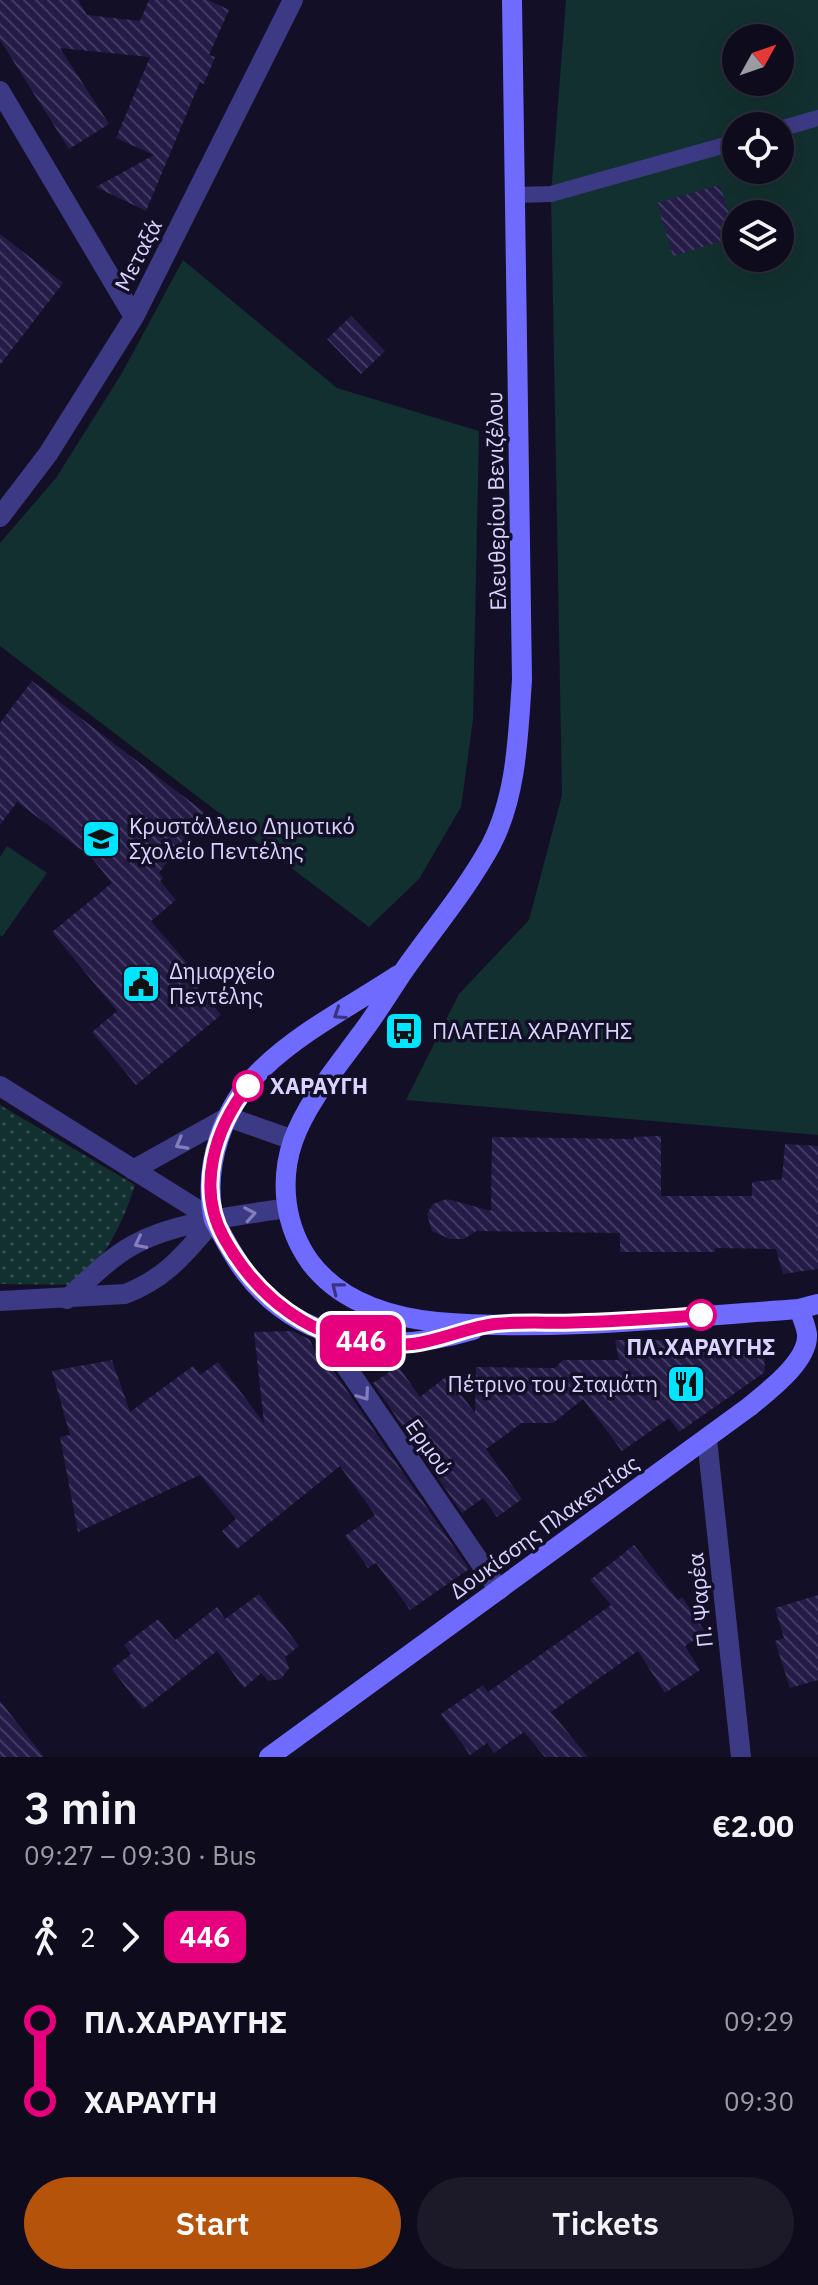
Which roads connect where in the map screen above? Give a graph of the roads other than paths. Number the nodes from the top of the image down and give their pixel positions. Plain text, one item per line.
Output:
1 (293, 0) edge
2 (512, 0) edge
3 (0, 91) edge
4 (818, 118) edge
5 (794, 125) edge
6 (722, 146) edge
7 (516, 195) junction
8 (134, 317) junction
9 (0, 517) edge
10 (404, 971) junction
11 (0, 1086) edge
12 (228, 1117) junction
13 (293, 1140) junction
14 (133, 1170) junction
15 (287, 1208) junction
16 (214, 1220) junction
17 (67, 1299) junction
18 (0, 1301) edge
19 (809, 1307) edge
20 (492, 1324) junction
21 (321, 1330) junction
22 (707, 1439) junction
23 (499, 1590) junction
24 (269, 1757) edge
25 (741, 1757) edge

1 - 8 street, Μεταξά
2 - 7 main road, Ελευθερίου Βενιζέλου
3 - 8 street
4 - 5 lane
6 - 7 lane
7 - 10 main road, Ελευθερίου Βενιζέλου
8 - 9 street, Μεταξά
10 -> 12 main road, Ελευθερίου Βενιζέλου
10 - 13 main road, Ελευθερίου Βενιζέλου
11 - 14 street
12 - 13 street
12 -> 14 street
12 - 16 main road, Ελευθερίου Βενιζέλου
13 - 15 main road, Ελευθερίου Βενιζέλου
14 - 16 street
16 -> 15 street
20 -> 15 main road, Ελευθερίου Βενιζέλου
16 -> 17 street
16 - 17 street
16 - 21 main road, Ελευθερίου Βενιζέλου
17 - 18 street
19 - 20 main road
19 - 22 main road, Δουκίσσης Πλακεντίας
20 - 21 main road, Ελευθερίου Βενιζέλου
21 -> 23 street, Ερμού
22 - 23 main road, Δουκίσσης Πλακεντίας
22 - 25 street, Π. Ψαρέα
23 - 24 main road, Δουκίσσης Πλακεντίας

